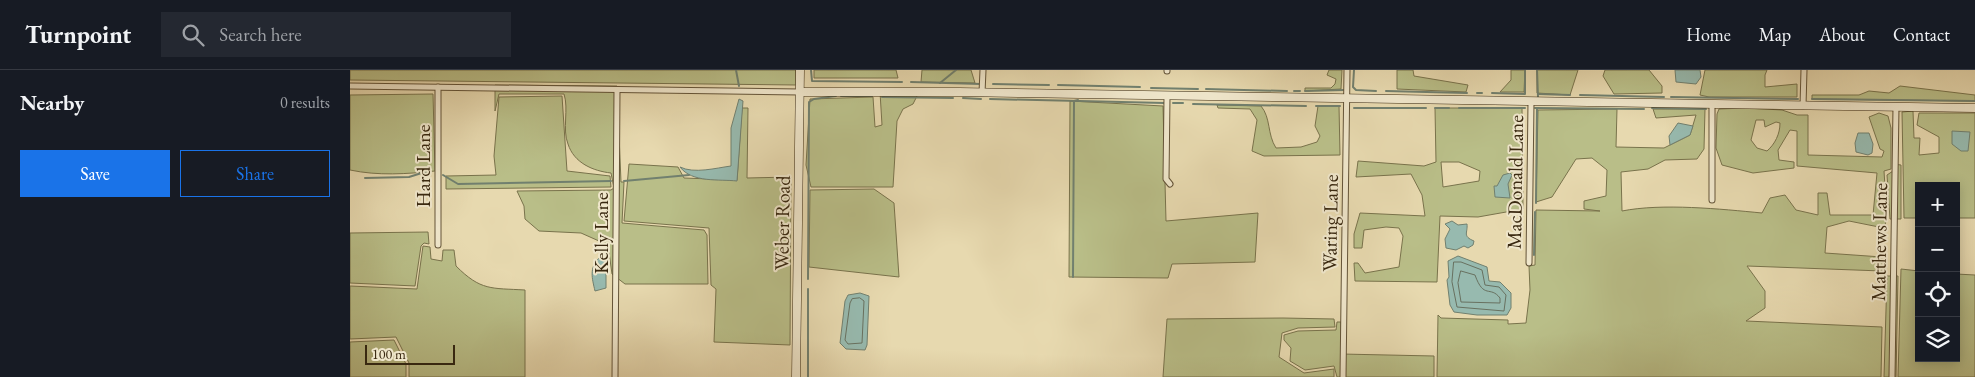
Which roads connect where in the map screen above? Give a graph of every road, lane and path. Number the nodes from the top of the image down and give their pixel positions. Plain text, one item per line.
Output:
1 (800, 70) edge
2 (983, 70) edge
3 (1347, 70) edge
4 (1804, 70) edge
5 (350, 86) edge
6 (438, 87) junction
7 (616, 90) junction
8 (800, 92) junction
9 (982, 93) junction
10 (1168, 97) junction
11 (1347, 100) junction
12 (1531, 102) junction
13 (1712, 105) junction
14 (1803, 106) junction
15 (1896, 108) junction
16 (1975, 108) edge
17 (1170, 184) dead end
18 (1712, 200) dead end
19 (438, 245) dead end
20 (1529, 263) dead end
21 (616, 377) edge
22 (796, 377) edge
23 (1343, 377) edge
24 (1892, 377) edge

1 - 8 street, Weber Road
2 - 9 street
3 - 11 street, Waring Lane
4 - 14 street
5 - 6 street
6 - 7 street
6 - 19 street, Hard Lane
7 - 8 street
7 - 21 street, Kelly Lane
8 - 9 street
8 - 22 street, Weber Road
9 - 10 street
10 - 11 street
10 - 17 street
11 - 12 street
11 - 23 street, Waring Lane
12 - 13 street
12 - 20 street, MacDonald Lane
13 - 14 street
13 - 18 street
14 - 15 street
15 - 16 street
15 - 24 street, Matthews Lane

